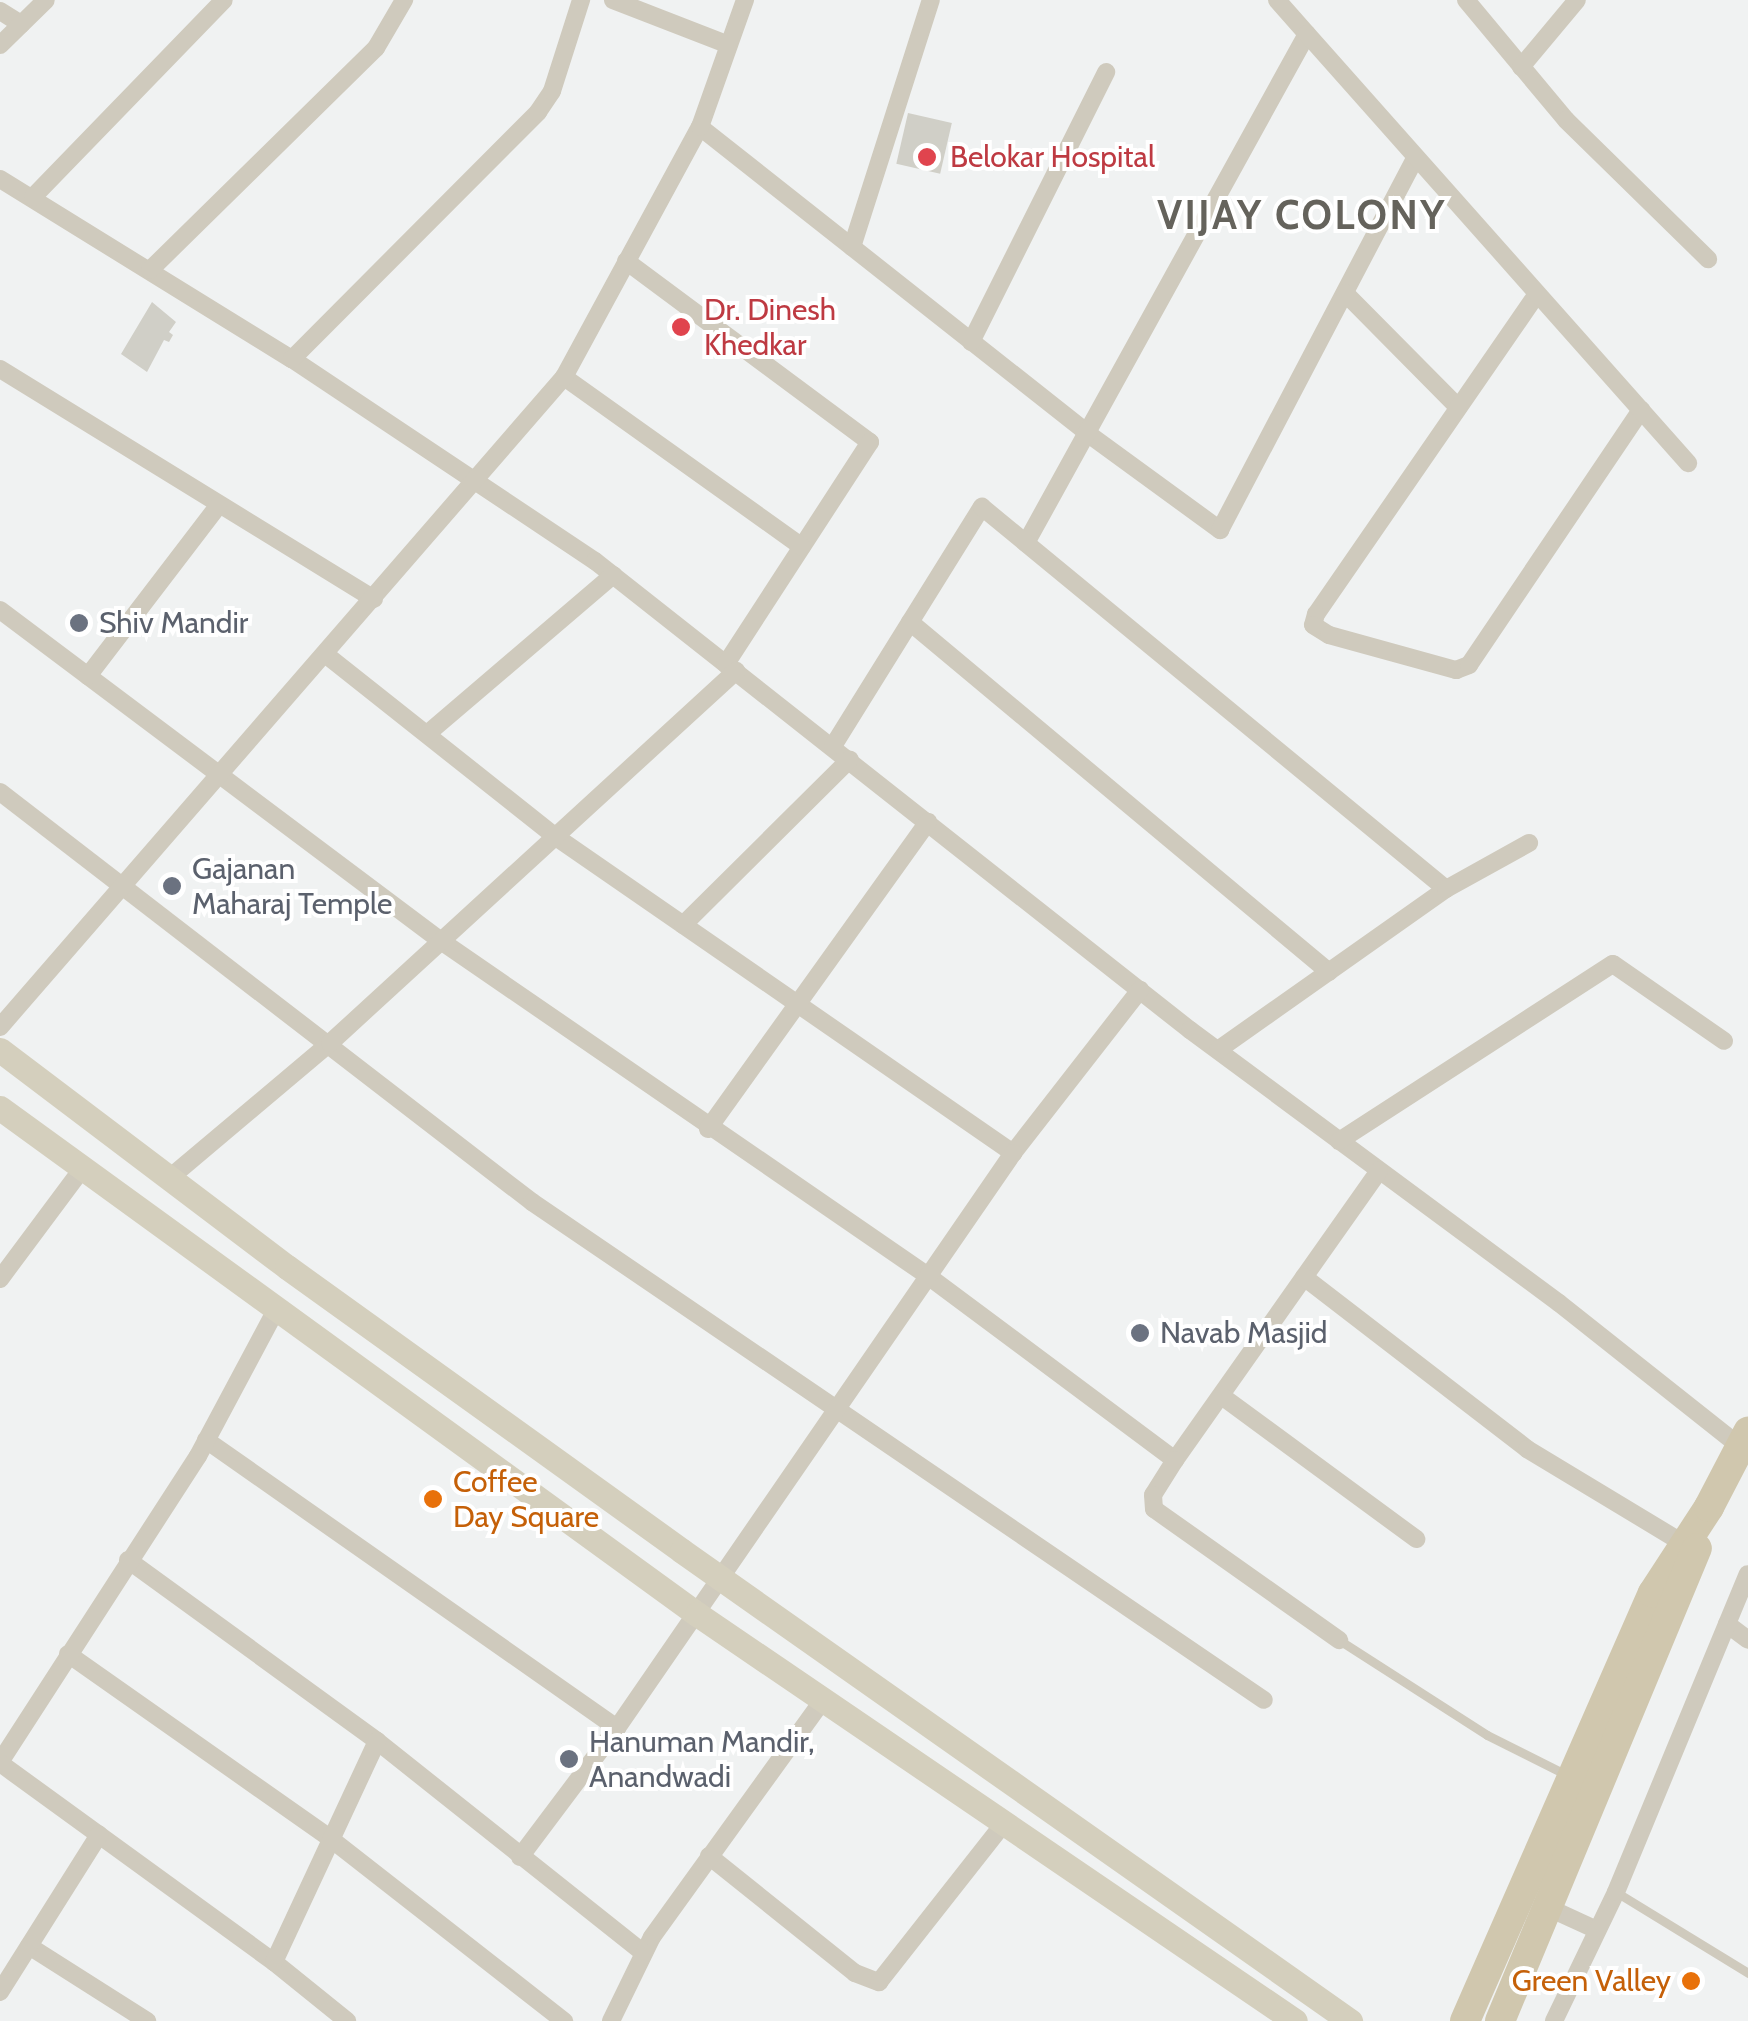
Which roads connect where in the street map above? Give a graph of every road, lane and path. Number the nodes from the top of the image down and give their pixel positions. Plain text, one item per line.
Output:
1 (46, 0) edge
2 (224, 0) edge
3 (404, 0) edge
4 (581, 0) edge
5 (614, 0) edge
6 (745, 0) edge
7 (931, 0) edge
8 (1276, 0) edge
9 (1466, 0) edge
10 (1577, 0) edge
11 (0, 11) edge
12 (22, 24) junction
13 (1306, 34) junction
14 (0, 45) edge
15 (729, 45) junction
16 (1521, 67) junction
17 (1106, 72) dead end
18 (700, 127) junction
19 (1416, 157) junction
20 (0, 180) edge
21 (33, 198) junction
22 (852, 247) junction
23 (1708, 259) dead end
24 (626, 260) junction
25 (150, 270) junction
26 (1345, 292) junction
27 (1537, 294) junction
28 (971, 342) junction
29 (292, 358) junction
30 (0, 369) edge
31 (564, 377) junction
32 (1458, 408) junction
33 (1640, 410) junction
34 (1086, 433) junction
35 (1688, 463) dead end
36 (476, 478) junction
37 (218, 506) junction
38 (1026, 543) junction
39 (802, 546) junction
40 (613, 576) junction
41 (374, 599) junction
42 (0, 610) edge
43 (910, 622) junction
44 (325, 654) junction
45 (731, 667) junction
46 (88, 676) junction
47 (427, 734) junction
48 (833, 746) junction
49 (850, 759) junction
50 (221, 776) junction
51 (0, 792) edge
52 (928, 822) junction
53 (556, 837) junction
54 (1529, 843) dead end
55 (126, 886) junction
56 (1446, 889) junction
57 (683, 925) junction
58 (441, 941) junction
59 (1329, 972) junction
60 (1140, 990) junction
61 (796, 1006) junction
62 (0, 1027) edge
63 (1724, 1041) dead end
64 (330, 1043) junction
65 (0, 1050) edge
66 (1218, 1050) junction
67 (0, 1108) edge
68 (708, 1128) junction
69 (1339, 1140) junction
70 (1013, 1153) junction
71 (82, 1169) junction
72 (1380, 1170) junction
73 (172, 1176) junction
74 (928, 1276) junction
75 (1304, 1277) junction
76 (0, 1279) edge
77 (276, 1310) junction
78 (1224, 1397) junction
79 (836, 1410) junction
80 (206, 1440) junction
81 (1745, 1444) edge
82 (1175, 1460) junction
83 (1416, 1538) dead end
84 (1689, 1547) junction
85 (128, 1560) junction
86 (1748, 1574) edge
87 (720, 1579) junction
88 (697, 1614) junction
89 (1727, 1624) junction
90 (1339, 1640) joint
91 (1748, 1640) edge
92 (68, 1654) junction
93 (823, 1700) junction
94 (1264, 1700) dead end
95 (616, 1728) junction
96 (376, 1741) junction
97 (0, 1762) edge
98 (1572, 1778) junction
99 (1004, 1823) junction
100 (99, 1834) junction
101 (331, 1839) junction
102 (709, 1856) junction
103 (520, 1858) junction
104 (1616, 1892) junction
105 (1549, 1908) junction
106 (1597, 1930) junction
107 (29, 1946) junction
108 (642, 1952) junction
109 (274, 1962) junction
110 (1748, 1973) edge
111 (0, 1992) edge
112 (147, 2021) edge
113 (347, 2021) edge
114 (564, 2021) edge
115 (611, 2021) edge
116 (1294, 2021) edge
117 (1350, 2021) edge
118 (1465, 2021) edge
119 (1500, 2021) edge
120 (1554, 2021) edge

1 - 12 street
2 - 21 street
3 - 25 street
4 - 29 street
5 - 15 street
6 - 15 street
7 - 22 street
8 - 13 street
9 - 16 street
10 - 16 street
11 - 12 street
12 - 14 street
13 - 19 street
13 - 34 street
15 - 18 street
16 - 23 street
17 - 28 street
18 - 22 street
18 - 24 street
19 - 26 street
19 - 27 street
20 - 21 street
21 - 25 street
22 - 28 street
24 - 31 street
24 - 39 street
25 - 29 street
26 - 32 street
26 - 34 street
27 - 32 street
27 - 33 street
28 - 34 street
29 - 36 street
30 - 37 street
31 - 36 street
31 - 39 street
32 - 33 street
33 - 35 street
34 - 38 street
36 - 40 street
36 - 41 street
37 - 41 street
37 - 46 street
38 - 43 street
38 - 56 street
39 - 45 street
40 - 45 street
40 - 47 street
41 - 44 street
42 - 46 street
43 - 48 street
43 - 59 street
44 - 47 street
44 - 50 street
45 - 48 street
45 - 53 street
46 - 50 street
47 - 53 street
48 - 49 street
49 - 52 street
49 - 57 street
50 - 55 street
50 - 58 street
51 - 55 street
52 - 60 street
52 - 61 street
53 - 57 street
53 - 58 street
54 - 56 street
55 - 62 street
55 - 64 street
56 - 59 street
57 - 61 street
58 - 64 street
58 - 68 street
59 - 66 street
60 - 66 street
60 - 70 street
61 - 68 street
61 - 70 street
63 - 69 street
64 - 73 street
64 - 79 street
65 - 73 main road
66 - 69 street
67 - 71 main road
68 - 74 street
69 - 72 street
70 - 74 street
71 - 76 street
71 - 77 main road
72 - 75 street
72 - 81 street
73 - 87 main road
74 - 79 street
74 - 82 street
75 - 78 street
75 - 84 street
77 - 80 street
77 - 88 main road
78 - 82 street
78 - 83 street
79 - 87 street
79 - 94 street
80 - 85 street
80 - 95 street
81 - 84 main road
82 - 90 street
84 - 98 main road
84 - 105 main road
85 - 92 street
85 - 96 street
86 - 89 street
87 - 88 street
87 - 117 main road
88 - 93 main road
88 - 95 street
89 - 91 street
89 - 104 street
90 - 98 lane
92 - 97 street
92 - 101 street
93 - 99 main road
93 - 102 street
95 - 103 street
96 - 101 street
96 - 103 street
97 - 100 street
98 - 118 main road
99 - 102 street
99 - 116 main road
100 - 107 street
100 - 109 street
101 - 109 street
101 - 114 street
102 - 108 street
103 - 108 street
104 - 106 street
104 - 110 lane
105 - 106 street
105 - 119 main road
106 - 120 street
107 - 111 street
107 - 112 street
108 - 115 street
109 - 113 street

